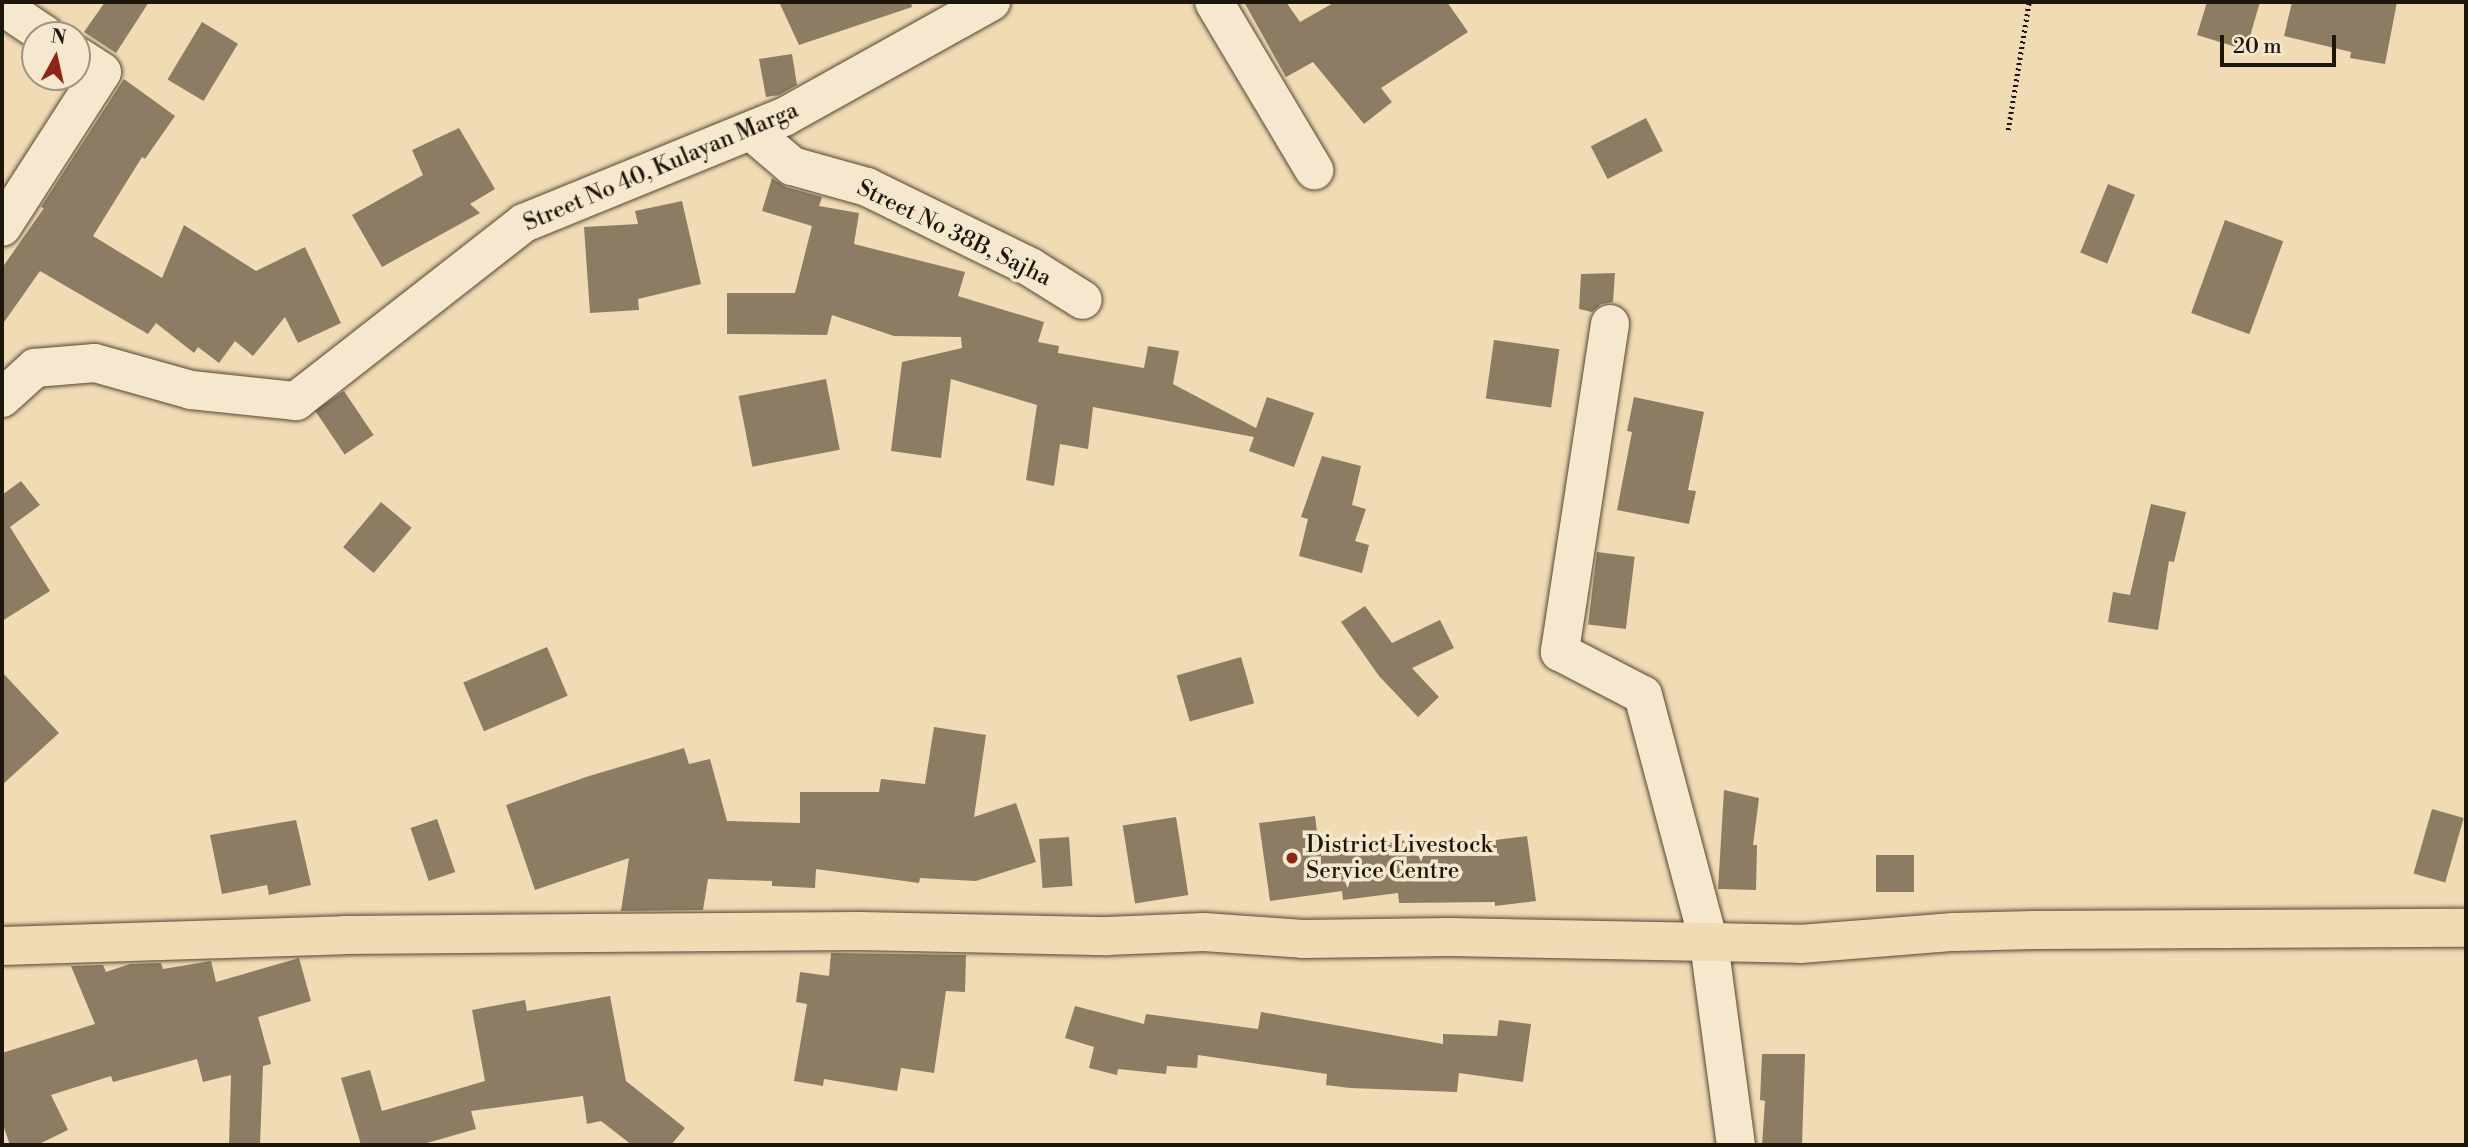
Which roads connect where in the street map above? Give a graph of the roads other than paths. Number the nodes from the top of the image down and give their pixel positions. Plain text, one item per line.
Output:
1 (991, 2) edge
2 (1214, 2) edge
3 (2, 6) edge
4 (25, 21) edge
5 (91, 65) edge
6 (91, 89) edge
7 (90, 91) edge
8 (751, 131) junction
9 (1314, 170) dead end
10 (2, 227) edge
11 (1083, 300) dead end
12 (1610, 324) dead end
13 (7, 383) edge
14 (2466, 929) edge
15 (1709, 943) junction
16 (2, 946) edge
17 (1736, 1145) edge

1 - 8 street, Street No 40, Kulayan Marga
2 - 9 street
3 - 4 street
5 - 6 street
7 - 10 street
8 - 11 street, Street No 38B, Sajha
8 - 13 street, Street No 40, Kulayan Marga
12 - 15 street
14 - 15 main road
15 - 16 main road
15 - 17 street

